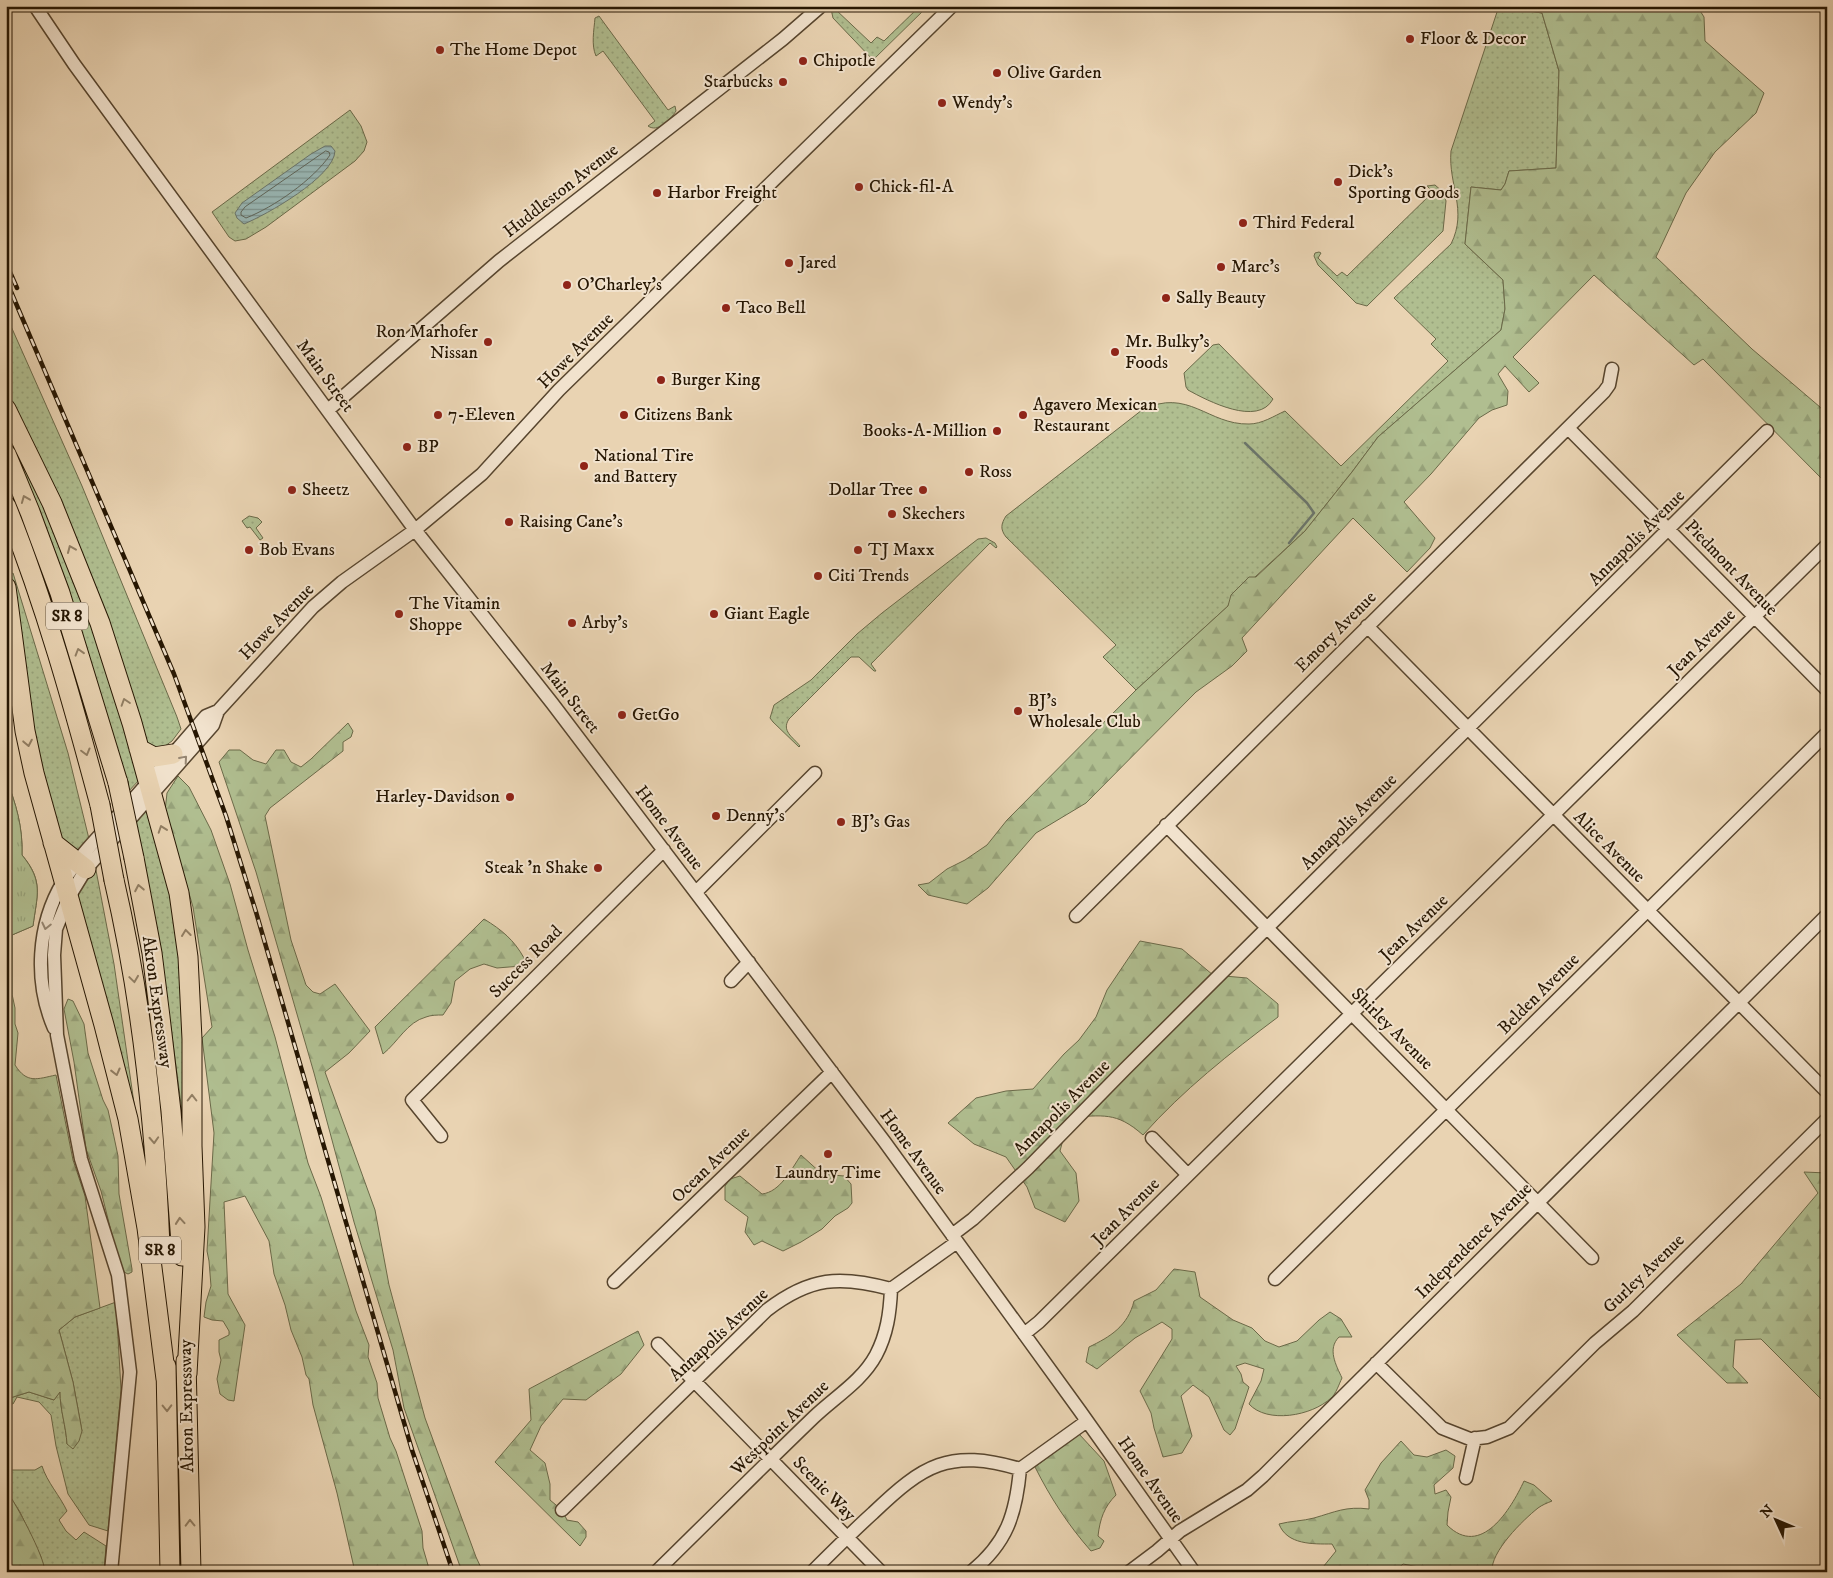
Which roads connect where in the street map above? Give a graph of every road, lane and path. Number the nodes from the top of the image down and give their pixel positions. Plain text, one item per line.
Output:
1 (35, 6) edge
2 (821, 6) edge
3 (952, 6) edge
4 (1612, 369) dead end
5 (6, 410) edge
6 (328, 410) junction
7 (1568, 428) junction
8 (1768, 432) dead end
9 (6, 454) edge
10 (6, 506) edge
11 (415, 530) junction
12 (1669, 530) junction
13 (1827, 544) edge
14 (6, 587) edge
15 (1753, 616) junction
16 (1367, 626) junction
17 (1827, 690) edge
18 (218, 711) junction
19 (1468, 728) junction
20 (1827, 733) edge
21 (139, 749) junction
22 (173, 754) junction
23 (595, 759) joint
24 (815, 773) dead end
25 (150, 789) junction
26 (1553, 815) junction
27 (1166, 825) junction
28 (53, 843) junction
29 (664, 850) junction
30 (81, 866) junction
31 (68, 889) junction
32 (696, 892) junction
33 (1647, 910) junction
34 (1827, 915) edge
35 (1076, 916) dead end
36 (1268, 928) junction
37 (749, 962) junction
38 (731, 981) dead end
39 (1738, 1002) junction
40 (1352, 1014) junction
41 (832, 1072) junction
42 (1827, 1092) edge
43 (1447, 1109) junction
44 (1827, 1119) edge
45 (441, 1136) dead end
46 (1152, 1138) dead end
47 (1188, 1175) junction
48 (1538, 1202) junction
49 (955, 1238) junction
50 (1592, 1258) dead end
51 (1276, 1279) dead end
52 (614, 1282) dead end
53 (891, 1289) junction
54 (1024, 1334) junction
55 (658, 1344) dead end
56 (1376, 1363) junction
57 (187, 1374) junction
58 (166, 1379) junction
59 (694, 1381) junction
60 (1086, 1421) junction
61 (1475, 1438) junction
62 (770, 1458) junction
63 (1020, 1469) junction
64 (1466, 1478) dead end
65 (562, 1510) dead end
66 (846, 1536) junction
67 (1170, 1539) junction
68 (111, 1572) edge
69 (170, 1572) edge
70 (191, 1572) edge
71 (656, 1572) edge
72 (812, 1572) edge
73 (881, 1572) edge
74 (971, 1572) edge
75 (1129, 1572) edge
76 (1194, 1572) edge

1 - 6 street, Main Street
2 - 6 street, Huddleston Avenue
3 - 11 street, Howe Avenue
4 - 7 street, Emory Avenue
21 -> 5 highway
6 - 11 street, Main Street
7 - 12 street, Piedmont Avenue
7 - 16 street, Emory Avenue
8 - 12 street, Annapolis Avenue
57 -> 9 highway, Akron Expressway / SR 8, bridge
10 -> 58 highway, Akron Expressway / SR 8, bridge
11 - 18 street, Howe Avenue
11 - 23 street, Main Street
12 - 15 street, Piedmont Avenue
12 - 19 street, Annapolis Avenue
13 - 15 street, Jean Avenue
14 -> 28 highway
15 - 17 street, Piedmont Avenue
15 - 26 street, Jean Avenue
16 - 19 street, Alice Avenue
16 - 27 street, Emory Avenue
18 - 22 street, Howe Avenue
25 -> 18 street, Howe Avenue
19 - 26 street, Alice Avenue
19 - 36 street, Annapolis Avenue
20 - 33 street, Belden Avenue
21 - 22 highway
21 - 25 highway
22 - 25 street, Howe Avenue
23 - 29 street, Home Avenue
24 - 32 street
25 - 30 street, Howe Avenue
57 -> 25 highway
26 - 33 street, Alice Avenue
26 - 40 street, Jean Avenue
27 - 35 street, Emory Avenue
27 - 36 street, Shirley Avenue
28 - 30 highway
28 - 31 highway
29 - 32 street, Home Avenue
29 - 45 street, Success Road
30 - 31 street, Howe Avenue
31 -> 58 highway
31 - 68 street, Howe Avenue
32 - 37 street, Home Avenue
33 - 39 street, Alice Avenue
33 - 43 street, Belden Avenue
34 - 39 street, Independence Avenue
36 - 40 street, Shirley Avenue
36 - 49 street, Annapolis Avenue
37 - 38 street
37 - 41 street, Home Avenue
39 - 42 street, Alice Avenue
39 - 48 street, Independence Avenue
40 - 43 street, Shirley Avenue
40 - 47 street, Jean Avenue
41 - 49 street, Home Avenue
41 - 52 street, Ocean Avenue
43 - 48 street, Shirley Avenue
43 - 51 street, Belden Avenue
44 - 61 street, Gurley Avenue
46 - 47 street
47 - 54 street, Jean Avenue
48 - 50 street, Shirley Avenue
48 - 56 street, Independence Avenue
49 - 53 street, Annapolis Avenue
49 - 54 street, Home Avenue
53 - 59 street, Annapolis Avenue
53 - 62 street, Westpoint Avenue
54 - 60 street, Home Avenue
55 - 59 street, Scenic Way
56 - 61 street, Gurley Avenue
56 - 67 street, Independence Avenue
70 -> 57 highway, Akron Expressway / SR 8
58 -> 69 highway, Akron Expressway / SR 8
59 - 62 street, Scenic Way
59 - 65 street, Annapolis Avenue
60 - 63 street
60 - 67 street, Home Avenue
61 - 64 street
62 - 66 street, Scenic Way
62 - 71 street, Westpoint Avenue
63 - 66 street
63 - 74 street
66 - 72 street
66 - 73 street, Scenic Way
67 - 75 street, Independence Avenue
67 - 76 street, Home Avenue

